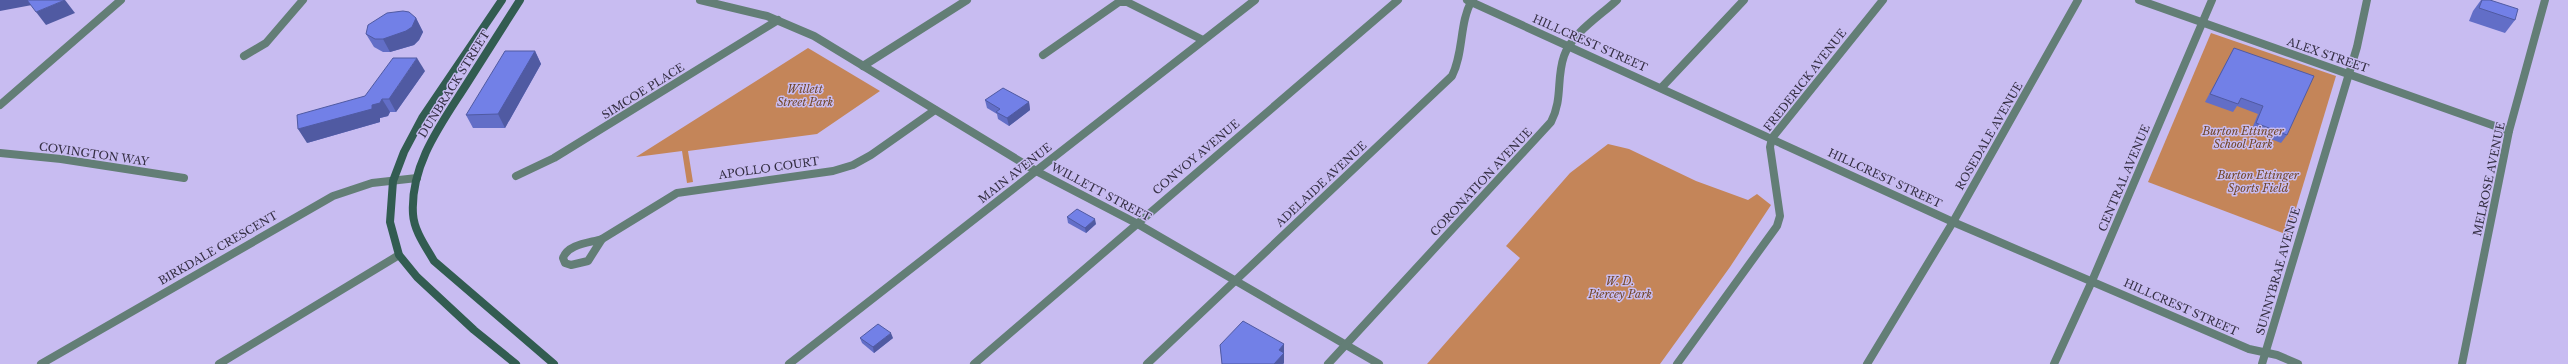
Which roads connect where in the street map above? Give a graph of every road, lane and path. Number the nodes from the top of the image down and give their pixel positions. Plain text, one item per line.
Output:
1 (121, 0) edge
2 (303, 0) edge
3 (502, 0) edge
4 (520, 0) edge
5 (700, 0) edge
6 (967, 0) edge
7 (1255, 0) edge
8 (1398, 0) edge
9 (1470, 0) edge
10 (1617, 0) edge
11 (1744, 0) edge
12 (1883, 0) edge
13 (2078, 0) edge
14 (2139, 0) edge
15 (2212, 0) edge
16 (2367, 0) edge
17 (2542, 1) edge
18 (778, 20) junction
19 (2202, 23) junction
20 (1203, 40) junction
21 (1569, 47) junction
22 (1043, 55) dead end
23 (244, 56) dead end
24 (863, 66) junction
25 (2348, 74) junction
26 (1662, 87) junction
27 (0, 105) edge
28 (935, 110) junction
29 (2509, 131) junction
30 (1772, 138) junction
31 (0, 153) edge
32 (1036, 171) junction
33 (516, 176) dead end
34 (184, 178) dead end
35 (417, 178) junction
36 (393, 181) junction
37 (1953, 222) junction
38 (1136, 223) junction
39 (602, 239) junction
40 (399, 255) junction
41 (1236, 279) junction
42 (2092, 281) junction
43 (1346, 345) junction
44 (2266, 352) junction
45 (41, 364) edge
46 (219, 364) edge
47 (516, 364) edge
48 (554, 364) edge
49 (789, 364) edge
50 (974, 364) edge
51 (1147, 364) edge
52 (1328, 364) edge
53 (1379, 364) edge
54 (1678, 364) edge
55 (1867, 364) edge
56 (2054, 364) edge
57 (2262, 364) edge
58 (2298, 364) edge
59 (2462, 364) edge

1 - 27 street
2 - 23 street
3 - 36 main road, DUNBRACK STREET
4 - 35 main road, DUNBRACK STREET
5 - 18 street, WILLETT STREET
6 - 24 street
7 - 20 street, MAIN AVENUE
8 - 38 street, CONVOY AVENUE
9 - 21 street, HILLCREST STREET
9 - 41 street, ADELAIDE AVENUE
10 - 21 street, CORONATION AVENUE
11 - 26 street
12 - 30 street, FREDERICK AVENUE
13 - 37 street, ROSEDALE AVENUE
14 - 19 street, ALEX STREET
15 - 19 street, CENTRAL AVENUE
16 - 25 street, SUNNYBRAE AVENUE
17 - 29 street, MELROSE AVENUE
18 - 24 street, WILLETT STREET
18 - 33 street, SIMCOE PLACE
19 - 25 street, ALEX STREET
19 - 42 street, CENTRAL AVENUE
20 - 22 street
20 - 32 street, MAIN AVENUE
21 - 26 street, HILLCREST STREET
21 - 43 street, CORONATION AVENUE
24 - 28 street, WILLETT STREET
25 - 29 street, ALEX STREET
25 - 44 street, SUNNYBRAE AVENUE
26 - 30 street, HILLCREST STREET
28 - 32 street, WILLETT STREET
28 - 39 street, APOLLO COURT
29 - 59 street, MELROSE AVENUE
30 - 37 street, HILLCREST STREET
30 - 54 street, FREDERICK AVENUE
31 - 34 street, COVINGTON WAY
32 - 38 street, WILLETT STREET
32 - 49 street, MAIN AVENUE
35 - 36 street, BIRKDALE CRESCENT
35 - 48 main road, DUNBRACK STREET
36 - 40 main road, DUNBRACK STREET
36 - 45 street, BIRKDALE CRESCENT
37 - 42 street, HILLCREST STREET
37 - 55 street, ROSEDALE AVENUE
38 - 41 street, WILLETT STREET
38 - 50 street, CONVOY AVENUE
39 - 39 street, APOLLO COURT
40 - 46 street
40 - 47 main road, DUNBRACK STREET
41 - 43 street, WILLETT STREET
41 - 51 street, ADELAIDE AVENUE
42 - 44 street, HILLCREST STREET
42 - 56 street, CENTRAL AVENUE
43 - 52 street, CORONATION AVENUE
43 - 53 street, WILLETT STREET
44 - 57 street, SUNNYBRAE AVENUE
44 - 58 street, HILLCREST STREET

